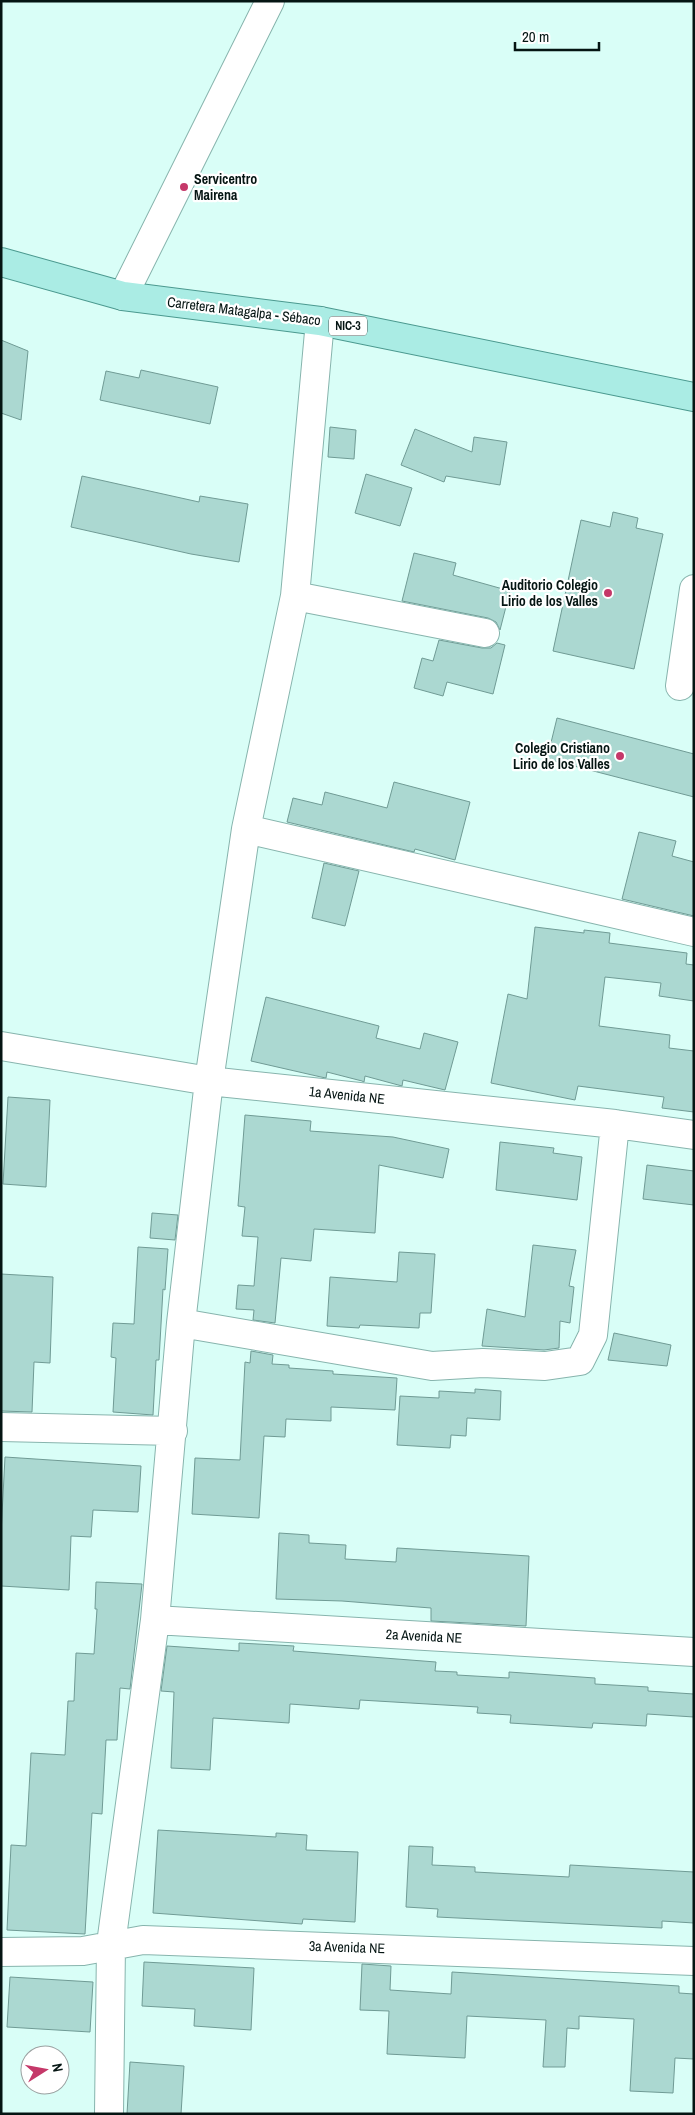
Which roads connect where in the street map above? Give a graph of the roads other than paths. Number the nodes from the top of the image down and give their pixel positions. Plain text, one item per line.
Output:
1 (270, 1) edge
2 (1, 262) edge
3 (123, 296) junction
4 (320, 320) junction
5 (694, 397) edge
6 (694, 589) edge
7 (294, 596) junction
8 (485, 633) dead end
9 (680, 686) dead end
10 (246, 829) junction
11 (694, 932) edge
12 (1, 1046) edge
13 (209, 1080) junction
14 (615, 1124) junction
15 (694, 1135) edge
16 (181, 1323) junction
17 (1, 1427) edge
18 (173, 1431) junction
19 (155, 1620) junction
20 (694, 1652) edge
21 (111, 1944) junction
22 (1, 1952) edge
23 (694, 1961) edge
24 (109, 2114) edge

1 - 3 street
2 - 3 main road, Carretera Matagalpa - Sébaco / NIC-3
3 - 4 main road, Carretera Matagalpa - Sébaco / NIC-3
4 - 5 main road, Carretera Matagalpa - Sébaco / NIC-3
4 - 7 street
6 - 9 street
7 - 8 street
7 - 10 street
10 - 11 street
10 - 13 street
12 - 13 street, 1a Avenida NE
13 - 14 street, 1a Avenida NE
13 - 16 street
14 - 15 street, 1a Avenida NE
14 - 16 street
16 - 18 street
17 - 18 street
18 - 19 street
19 - 20 street, 2a Avenida NE
19 - 21 street
21 - 22 street, 3a Avenida NE
21 - 23 street, 3a Avenida NE
21 - 24 street

